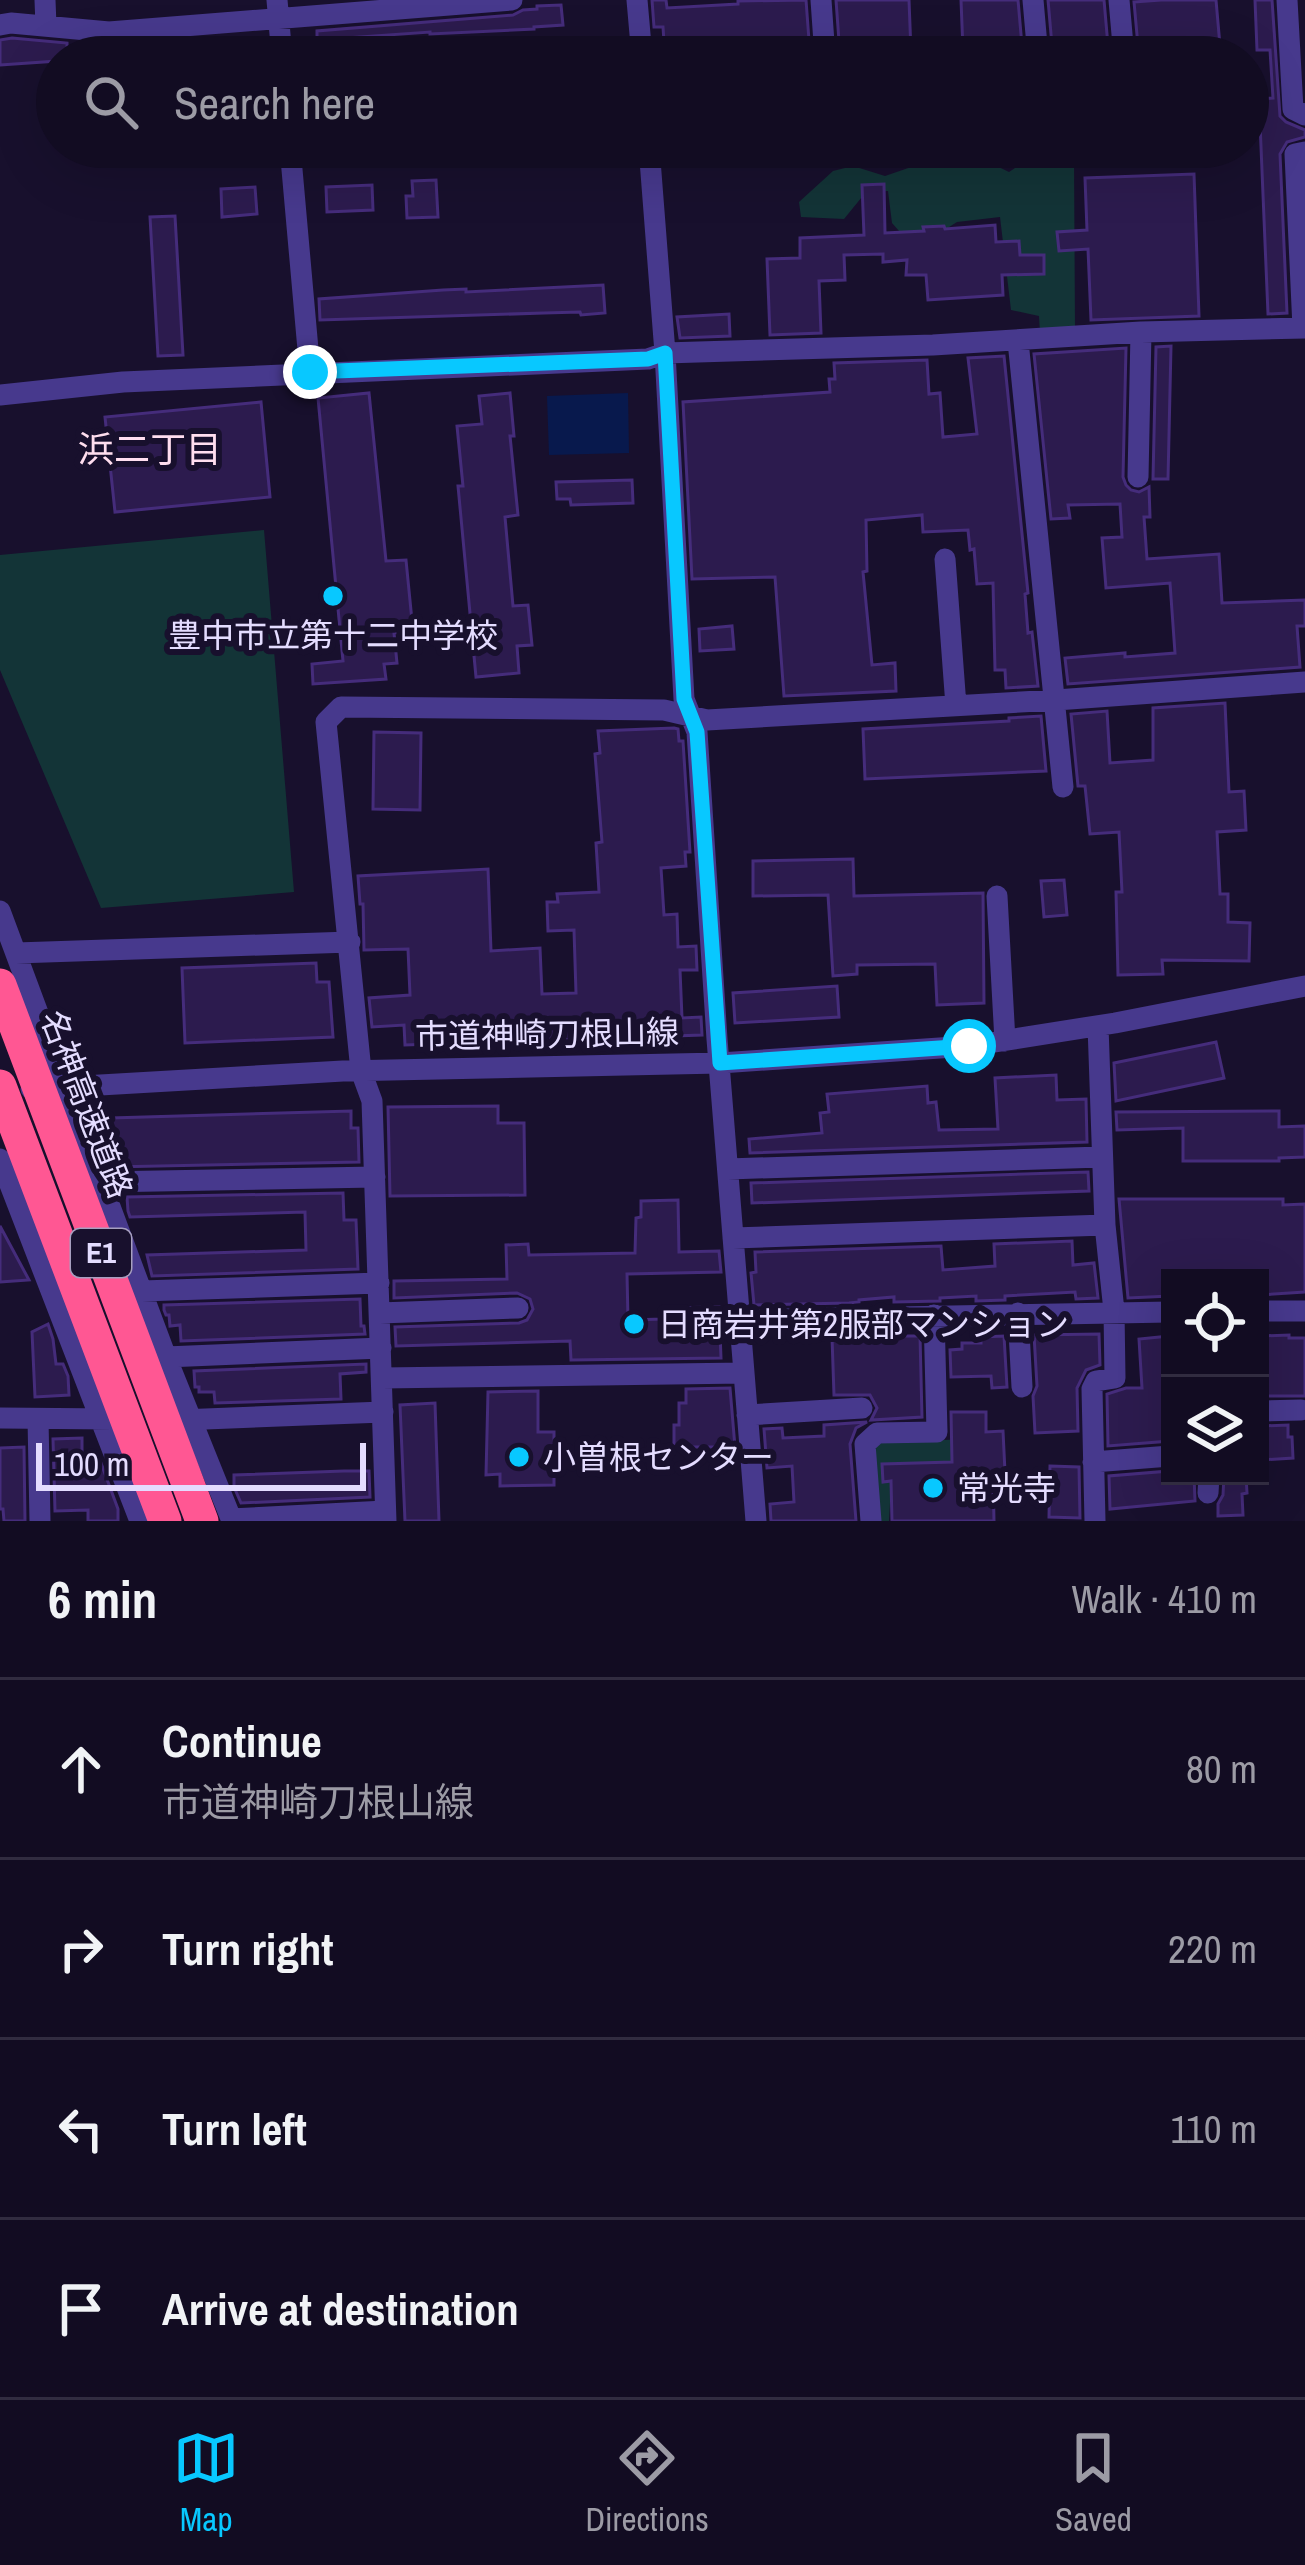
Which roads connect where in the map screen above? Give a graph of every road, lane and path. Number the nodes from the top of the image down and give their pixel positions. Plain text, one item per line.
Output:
1 (45, 0) edge
2 (512, 0) edge
3 (638, 0) edge
4 (820, 0) edge
5 (1034, 0) edge
6 (1119, 0) edge
7 (1287, 0) edge
8 (394, 4) edge
9 (278, 8) edge
10 (0, 25) edge
11 (46, 26) junction
12 (641, 36) edge
13 (823, 36) edge
14 (1037, 36) edge
15 (1122, 36) edge
16 (1305, 115) edge
17 (1305, 152) edge
18 (292, 168) edge
19 (651, 168) edge
20 (1304, 328) edge
21 (1141, 332) junction
22 (1018, 341) junction
23 (665, 353) junction
24 (310, 372) junction
25 (0, 395) edge
26 (1138, 477) dead end
27 (945, 559) dead end
28 (1305, 682) edge
29 (1056, 700) junction
30 (956, 706) junction
31 (688, 716) junction
32 (1064, 787) dead end
33 (998, 896) dead end
34 (0, 911) edge
35 (350, 942) junction
36 (16, 952) junction
37 (0, 985) edge
38 (1305, 986) edge
39 (1098, 1026) junction
40 (1005, 1041) junction
41 (720, 1063) junction
42 (361, 1071) junction
43 (0, 1088) edge
44 (68, 1088) junction
45 (1101, 1156) junction
46 (0, 1159) edge
47 (728, 1169) junction
48 (375, 1177) junction
49 (101, 1182) junction
50 (1105, 1225) junction
51 (734, 1238) junction
52 (379, 1283) junction
53 (142, 1291) junction
54 (518, 1308) dead end
55 (1114, 1311) junction
56 (1305, 1311) edge
57 (1161, 1312) edge
58 (1269, 1312) edge
59 (380, 1313) junction
60 (1018, 1313) junction
61 (934, 1315) junction
62 (740, 1320) junction
63 (381, 1348) junction
64 (166, 1357) junction
65 (744, 1373) junction
66 (382, 1378) junction
67 (1022, 1387) dead end
68 (862, 1408) dead end
69 (1269, 1411) edge
70 (1301, 1411) dead end
71 (383, 1412) junction
72 (747, 1415) junction
73 (0, 1418) edge
74 (38, 1419) junction
75 (102, 1419) junction
76 (192, 1420) junction
77 (1161, 1457) edge
78 (1094, 1462) junction
79 (386, 1516) edge
80 (222, 1520) edge
81 (40, 1521) edge
82 (140, 1521) edge
83 (165, 1521) edge
84 (756, 1521) edge
85 (871, 1521) edge
86 (1095, 1521) edge

1 - 11 street
2 - 8 street
3 - 12 street
4 - 13 street
5 - 14 street
6 - 15 street
7 - 16 street
8 - 9 street
9 - 11 street
10 - 11 street
17 - 20 street
18 - 24 street
19 - 23 street
20 - 21 street
21 - 22 street
21 - 26 street
22 - 23 street
22 - 29 street
23 - 24 street
23 - 31 street
24 - 25 street
27 - 30 street
28 - 29 street
29 - 30 street
29 - 32 street
30 - 31 street
31 - 35 street
31 - 41 street
33 - 40 street
34 - 36 street
35 - 36 street
35 - 42 street
36 - 44 street
37 - 80 highway, 名神高速道路 / E1
38 - 39 street, 市道神崎刀根山線
39 - 40 street, 市道神崎刀根山線
39 - 45 street
40 - 41 street, 市道神崎刀根山線
41 - 42 street, 市道神崎刀根山線
41 - 47 street
42 - 44 street, 市道神崎刀根山線
42 - 48 street
43 - 44 street, 市道神崎刀根山線
43 - 83 highway, E1
44 - 49 street
45 - 47 street
45 - 50 street
46 - 75 street
47 - 51 street
48 - 49 street
48 - 52 street
49 - 53 street
50 - 51 street
50 - 55 street
51 - 62 street
52 - 53 street
52 - 59 street
53 - 64 street
54 - 59 street
55 - 57 street
55 - 60 street
55 - 78 street
56 - 58 street
59 - 63 street
60 - 61 street
60 - 67 street
61 - 62 street
61 - 85 street
62 - 65 street
63 - 64 street
63 - 66 street
64 - 76 street
65 - 66 street
65 - 72 street
66 - 71 street
68 - 72 street
69 - 70 street
71 - 76 street
71 - 79 street
72 - 84 street
73 - 74 street
74 - 75 street
74 - 81 street
75 - 76 street
75 - 82 street
76 - 80 street
77 - 78 street
78 - 86 street
79 - 80 street

